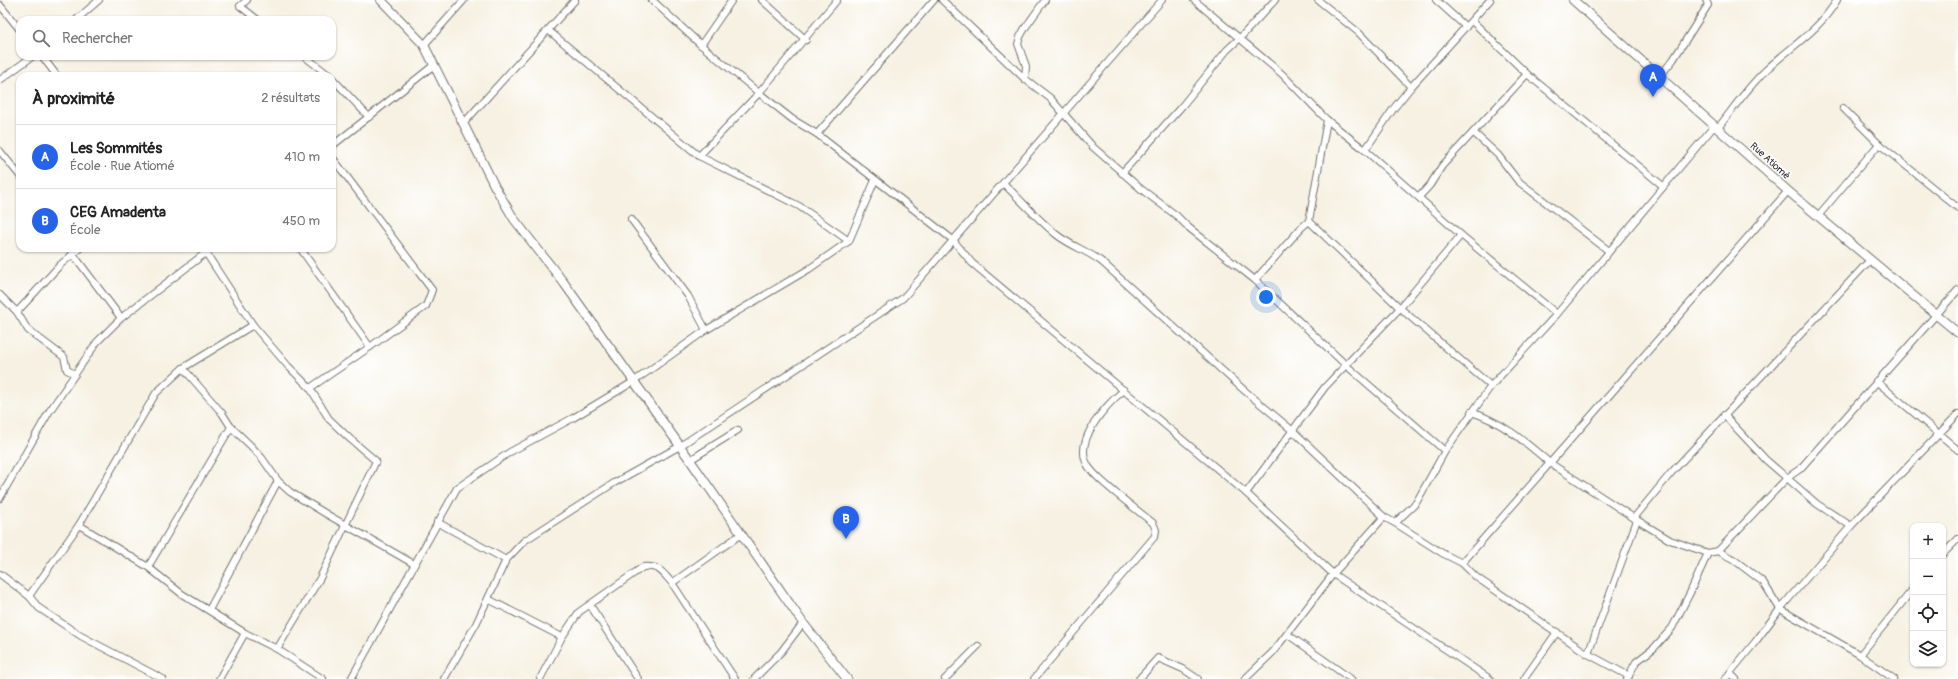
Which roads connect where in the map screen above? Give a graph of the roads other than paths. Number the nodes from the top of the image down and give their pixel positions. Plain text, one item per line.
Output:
1 (99, 0) edge
2 (247, 0) edge
3 (381, 0) edge
4 (464, 0) edge
5 (575, 0) edge
6 (652, 0) edge
7 (732, 0) edge
8 (762, 0) edge
9 (838, 0) edge
10 (934, 0) edge
11 (942, 0) edge
12 (1045, 0) edge
13 (1162, 0) edge
14 (1194, 0) edge
15 (1275, 0) edge
16 (1318, 0) edge
17 (1436, 0) edge
18 (1490, 0) edge
19 (1573, 0) edge
20 (1837, 0) edge
21 (1708, 2) edge
22 (0, 5) edge
23 (81, 16) edge
24 (253, 16) edge
25 (1472, 21) junction
26 (16, 25) edge
27 (1466, 26) junction
28 (548, 30) junction
29 (1240, 38) junction
30 (806, 40) junction
31 (424, 45) junction
32 (701, 45) junction
33 (28, 60) edge
34 (45, 60) edge
35 (309, 60) edge
36 (434, 64) junction
37 (54, 72) edge
38 (325, 72) edge
39 (1527, 74) junction
40 (1660, 76) junction
41 (1025, 79) junction
42 (0, 80) edge
43 (336, 82) edge
44 (1411, 87) junction
45 (759, 93) junction
46 (1843, 108) dead end
47 (1064, 114) junction
48 (369, 117) junction
49 (1327, 120) junction
50 (463, 124) junction
51 (1717, 127) junction
52 (1474, 133) junction
53 (818, 134) junction
54 (336, 143) edge
55 (1879, 144) junction
56 (1365, 150) junction
57 (0, 151) edge
58 (699, 156) junction
59 (336, 162) edge
60 (16, 171) edge
61 (1122, 173) junction
62 (875, 180) junction
63 (1004, 184) junction
64 (1663, 186) junction
65 (1788, 191) junction
66 (1419, 197) junction
67 (1958, 208) edge
68 (1818, 216) junction
69 (631, 219) dead end
70 (1309, 221) junction
71 (1461, 235) junction
72 (953, 240) junction
73 (849, 241) junction
74 (1610, 251) junction
75 (72, 252) edge
76 (74, 252) edge
77 (303, 252) edge
78 (206, 253) joint
79 (1870, 260) junction
80 (1255, 280) junction
81 (1958, 290) edge
82 (0, 295) edge
83 (1400, 308) junction
84 (17, 312) junction
85 (1557, 314) junction
86 (1937, 315) junction
87 (121, 318) junction
88 (253, 325) junction
89 (706, 330) junction
90 (1958, 333) edge
91 (370, 347) junction
92 (1347, 366) junction
93 (183, 368) junction
94 (75, 374) junction
95 (1876, 381) junction
96 (633, 382) junction
97 (1491, 386) junction
98 (310, 388) junction
99 (1124, 390) junction
100 (1471, 412) junction
101 (1958, 414) edge
102 (1724, 415) junction
103 (231, 427) junction
104 (738, 430) dead end
105 (1293, 431) junction
106 (1939, 435) junction
107 (680, 446) junction
108 (1958, 450) edge
109 (1445, 451) junction
110 (690, 460) junction
111 (1550, 463) junction
112 (1787, 478) junction
113 (278, 481) junction
114 (1246, 493) junction
115 (0, 498) edge
116 (1384, 517) junction
117 (1636, 519) junction
118 (437, 522) junction
119 (1395, 523) junction
120 (79, 525) junction
121 (345, 525) junction
122 (1851, 526) junction
123 (740, 535) junction
124 (1958, 539) edge
125 (1718, 551) junction
126 (1946, 551) edge
127 (1708, 553) junction
128 (506, 560) junction
129 (414, 564) junction
130 (1462, 564) junction
131 (148, 567) junction
132 (0, 574) edge
133 (1333, 574) junction
134 (672, 583) junction
135 (1910, 593) edge
136 (29, 596) junction
137 (488, 599) junction
138 (590, 605) junction
139 (1780, 609) junction
140 (209, 610) junction
141 (803, 623) junction
142 (1557, 632) junction
143 (245, 633) junction
144 (1287, 634) junction
145 (562, 637) junction
146 (978, 646) dead end
147 (277, 649) junction
148 (1588, 654) junction
149 (1860, 655) junction
150 (1730, 673) junction
151 (1628, 677) edge
152 (543, 678) edge
153 (950, 678) edge
154 (163, 679) edge
155 (218, 679) edge
156 (323, 679) edge
157 (351, 679) edge
158 (444, 679) edge
159 (638, 679) edge
160 (735, 679) edge
161 (754, 679) edge
162 (847, 679) edge
163 (1034, 679) edge
164 (1139, 679) edge
165 (1198, 679) edge
166 (1245, 679) edge
167 (1351, 679) edge
168 (1490, 679) edge
169 (1524, 679) edge
170 (1725, 679) edge
171 (1736, 679) edge
172 (1894, 679) edge

1 - 23 street
2 - 24 street
3 - 31 street
4 - 31 street
5 - 28 street
6 - 32 street
7 - 32 street
8 - 30 street
9 - 30 street
10 - 53 street
11 - 41 street
12 - 41 street
13 - 47 street
14 - 29 street
15 - 29 street
16 - 44 street
17 - 27 street
18 - 25 street
19 - 40 street, Rue Atiomé
20 - 51 street
21 - 40 street
22 - 26 street
25 - 27 street
25 - 39 street
27 - 44 street
28 - 50 street
28 - 58 street
29 - 49 street
29 - 61 street
30 - 45 street
31 - 36 street
32 - 45 street
33 - 42 street
34 - 37 street
35 - 38 street
36 - 48 street
36 - 50 street
39 - 52 street
39 - 64 street
40 - 51 street, Rue Atiomé
41 - 47 street
43 - 48 street
44 - 56 street
45 - 53 street
45 - 58 street
46 - 55 street
47 - 61 street
47 - 63 street
48 - 54 street
49 - 56 street
49 - 70 street
50 - 96 street
51 - 64 street
51 - 65 street, Rue Atiomé
52 - 66 street
52 - 74 street
53 - 62 street
55 - 67 street
55 - 68 street
56 - 66 street
57 - 60 street
58 - 73 street
59 - 91 street
61 - 80 street
62 - 72 street
62 - 73 street
63 - 72 street
63 - 105 street
64 - 74 street
65 - 68 street, Rue Atiomé
65 - 111 street
66 - 71 street
68 - 79 street, Rue Atiomé
69 - 89 street
70 - 80 street
70 - 83 street
71 - 83 street
71 - 85 street
72 - 99 street
72 - 107 street
73 - 89 street
74 - 85 street
75 - 84 street
76 - 87 street
77 - 91 street
78 - 87 street
78 - 88 street
79 - 86 street, Rue Atiomé
79 - 102 street
80 - 92 street
81 - 86 street
82 - 84 street
83 - 92 street
83 - 97 street
84 - 94 street
85 - 97 street
86 - 90 street, Rue Atiomé
86 - 95 street
87 - 94 street
88 - 93 street
88 - 98 street
89 - 96 street
91 - 98 street
92 - 105 street
92 - 109 street
93 - 103 street
93 - 120 street
94 - 115 street
95 - 106 street
95 - 112 street
96 - 107 street
96 - 118 street
97 - 100 street
98 - 121 street
99 - 114 street
99 - 163 street
100 - 109 street
100 - 111 street
101 - 106 street
102 - 112 street
102 - 117 street
103 - 113 street
103 - 131 street
104 - 110 street
105 - 114 street
105 - 116 street
106 - 108 street
106 - 122 street
107 - 110 street
107 - 128 street
109 - 119 street
110 - 123 street
111 - 117 street
111 - 130 street
112 - 122 street
112 - 125 street
113 - 121 street
113 - 140 street
114 - 133 street
116 - 119 street
116 - 133 street
117 - 127 street
117 - 148 street
118 - 128 street
118 - 129 street
119 - 130 street
120 - 131 street
120 - 136 street
121 - 129 street
121 - 147 street
122 - 139 street
123 - 134 street
123 - 141 street
124 - 126 street
125 - 127 street
125 - 139 street
127 - 151 street
128 - 137 street
129 - 157 street
130 - 142 street
131 - 140 street
132 - 136 street
133 - 144 street
133 - 168 street
134 - 138 street
134 - 160 street
135 - 149 street
136 - 154 street
137 - 145 street
137 - 158 street
138 - 145 street
138 - 159 street
139 - 149 street
139 - 150 street
140 - 143 street
141 - 161 street
141 - 162 street
142 - 148 street
142 - 169 street
143 - 147 street
143 - 155 street
144 - 166 street
144 - 167 street
145 - 152 street
146 - 153 street
147 - 156 street
148 - 151 street
149 - 172 street
150 - 170 street
150 - 171 street
164 - 165 street

